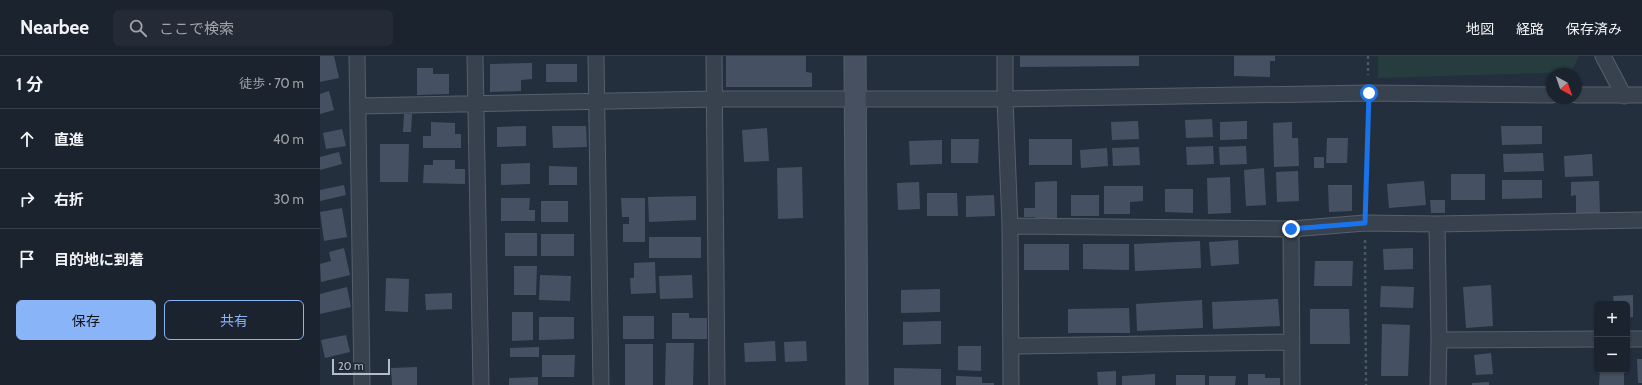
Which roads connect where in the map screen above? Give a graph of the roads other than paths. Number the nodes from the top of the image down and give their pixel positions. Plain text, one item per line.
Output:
1 (357, 56) edge
2 (475, 56) edge
3 (596, 56) edge
4 (714, 56) edge
5 (855, 56) edge
6 (1005, 56) edge
7 (1603, 56) edge
8 (1546, 95) edge
9 (1582, 95) edge
10 (1642, 95) edge
11 (1624, 96) junction
12 (715, 99) junction
13 (856, 99) junction
14 (1005, 99) junction
15 (596, 102) junction
16 (476, 104) junction
17 (358, 106) junction
18 (1642, 220) edge
19 (1437, 224) junction
20 (1010, 226) junction
21 (1291, 229) junction
22 (1594, 339) edge
23 (1630, 339) edge
24 (1642, 339) edge
25 (1439, 340) junction
26 (1292, 342) junction
27 (1011, 346) junction
28 (362, 385) edge
29 (481, 385) edge
30 (601, 385) edge
31 (718, 385) edge
32 (857, 385) edge
33 (1011, 385) edge
34 (1292, 385) edge
35 (1438, 385) edge

1 - 17 street
2 - 16 street
3 - 15 street
4 - 12 street
5 - 13 street
6 - 14 street
7 - 11 street
8 - 14 street
9 - 11 street
10 - 11 street
12 - 13 street
12 - 15 street
12 - 31 street
13 - 14 street
13 - 32 street
14 - 20 street
15 - 16 street
15 - 30 street
16 - 17 street
16 - 29 street
17 - 28 street
18 - 19 street
19 - 21 street
19 - 25 street
20 - 21 street
20 - 27 street
21 - 26 street
22 - 25 street
23 - 24 street
25 - 35 street
26 - 27 street
26 - 34 street
27 - 33 street

